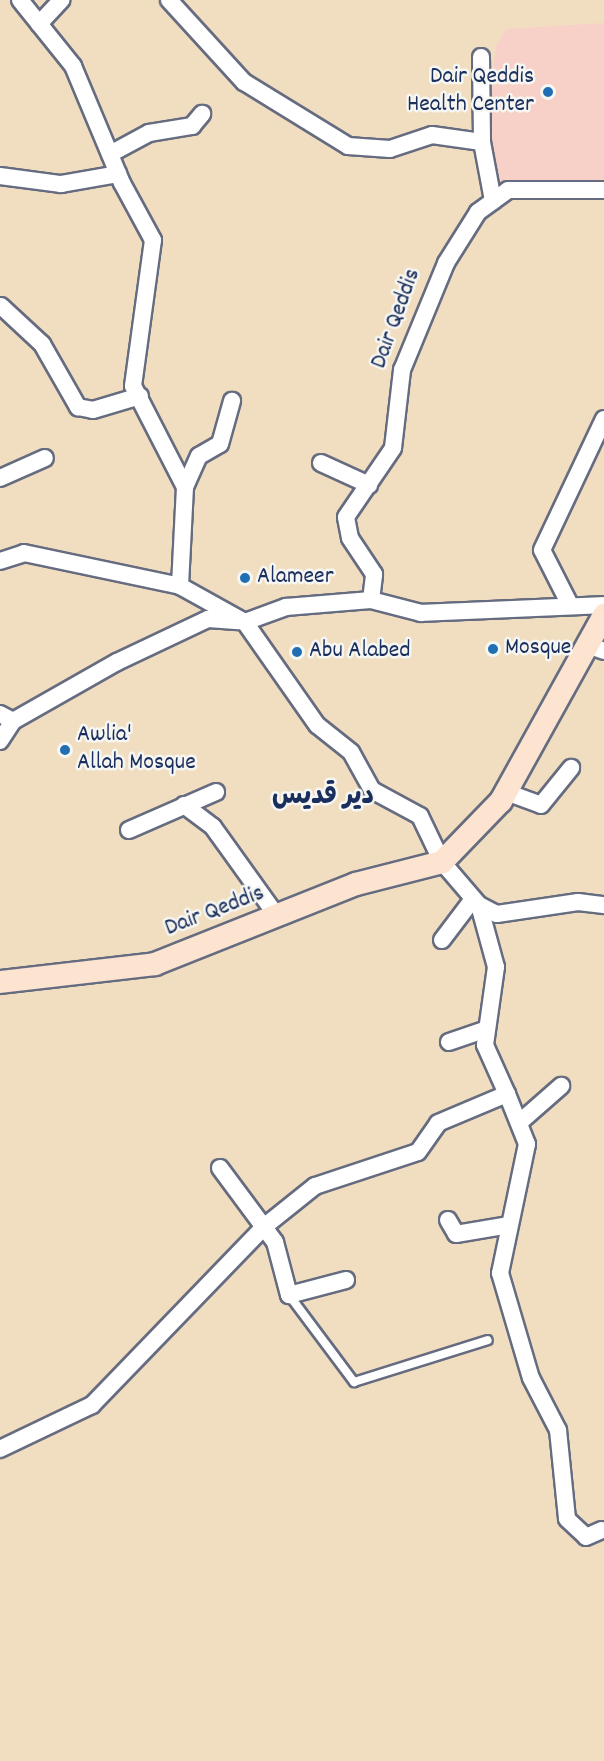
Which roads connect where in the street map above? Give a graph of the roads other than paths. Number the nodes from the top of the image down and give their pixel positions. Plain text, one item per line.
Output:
1 (20, 0) edge
2 (61, 0) edge
3 (169, 0) edge
4 (39, 24) junction
5 (481, 57) dead end
6 (202, 114) dead end
7 (482, 142) junction
8 (110, 154) junction
9 (118, 174) junction
10 (0, 176) edge
11 (604, 190) edge
12 (493, 201) junction
13 (1, 306) edge
14 (140, 396) junction
15 (232, 400) dead end
16 (604, 419) edge
17 (45, 458) dead end
18 (321, 463) dead end
19 (0, 478) edge
20 (369, 485) junction
21 (185, 487) junction
22 (0, 561) edge
23 (180, 586) junction
24 (371, 600) junction
25 (569, 603) junction
26 (604, 605) edge
27 (604, 615) edge
28 (245, 622) junction
29 (596, 648) edge
30 (7, 718) edge
31 (0, 741) edge
32 (571, 768) dead end
33 (216, 792) dead end
34 (506, 792) junction
35 (184, 805) junction
36 (129, 830) dead end
37 (442, 862) junction
38 (476, 902) junction
39 (604, 905) edge
40 (277, 916) junction
41 (442, 940) dead end
42 (0, 982) edge
43 (484, 1030) junction
44 (449, 1042) dead end
45 (561, 1086) dead end
46 (507, 1094) junction
47 (520, 1122) junction
48 (220, 1168) dead end
49 (448, 1220) dead end
50 (509, 1225) junction
51 (265, 1226) junction
52 (346, 1280) dead end
53 (289, 1295) junction
54 (488, 1340) dead end
55 (0, 1449) edge
56 (602, 1530) dead end

1 - 4 street
2 - 4 street
3 - 7 street
4 - 8 street
5 - 7 street
6 - 8 street
7 - 12 street
8 - 9 street
9 - 10 street
9 - 14 street
11 - 12 street, Dair Qeddis
12 - 20 street, Dair Qeddis
13 - 14 street
14 - 21 street
15 - 21 street
16 - 25 street
17 - 19 street
18 - 20 street
20 - 24 street, Dair Qeddis
21 - 23 street
22 - 23 street
23 - 28 street
24 - 25 street
24 - 28 street
25 - 26 street
27 - 29 main road
28 - 30 street
28 - 37 street
29 - 34 main road
30 - 31 street
32 - 34 street
33 - 35 street
34 - 37 main road
35 - 36 street
35 - 40 street
37 - 38 street
37 - 40 main road, Dair Qeddis
38 - 39 street
38 - 41 street
38 - 43 street
40 - 42 main road, Dair Qeddis
43 - 44 street
43 - 46 street
45 - 47 street
46 - 47 street
46 - 51 street
47 - 50 street
48 - 51 street
49 - 50 street
50 - 56 street
51 - 53 street
51 - 55 street
52 - 53 street
53 - 54 lane

